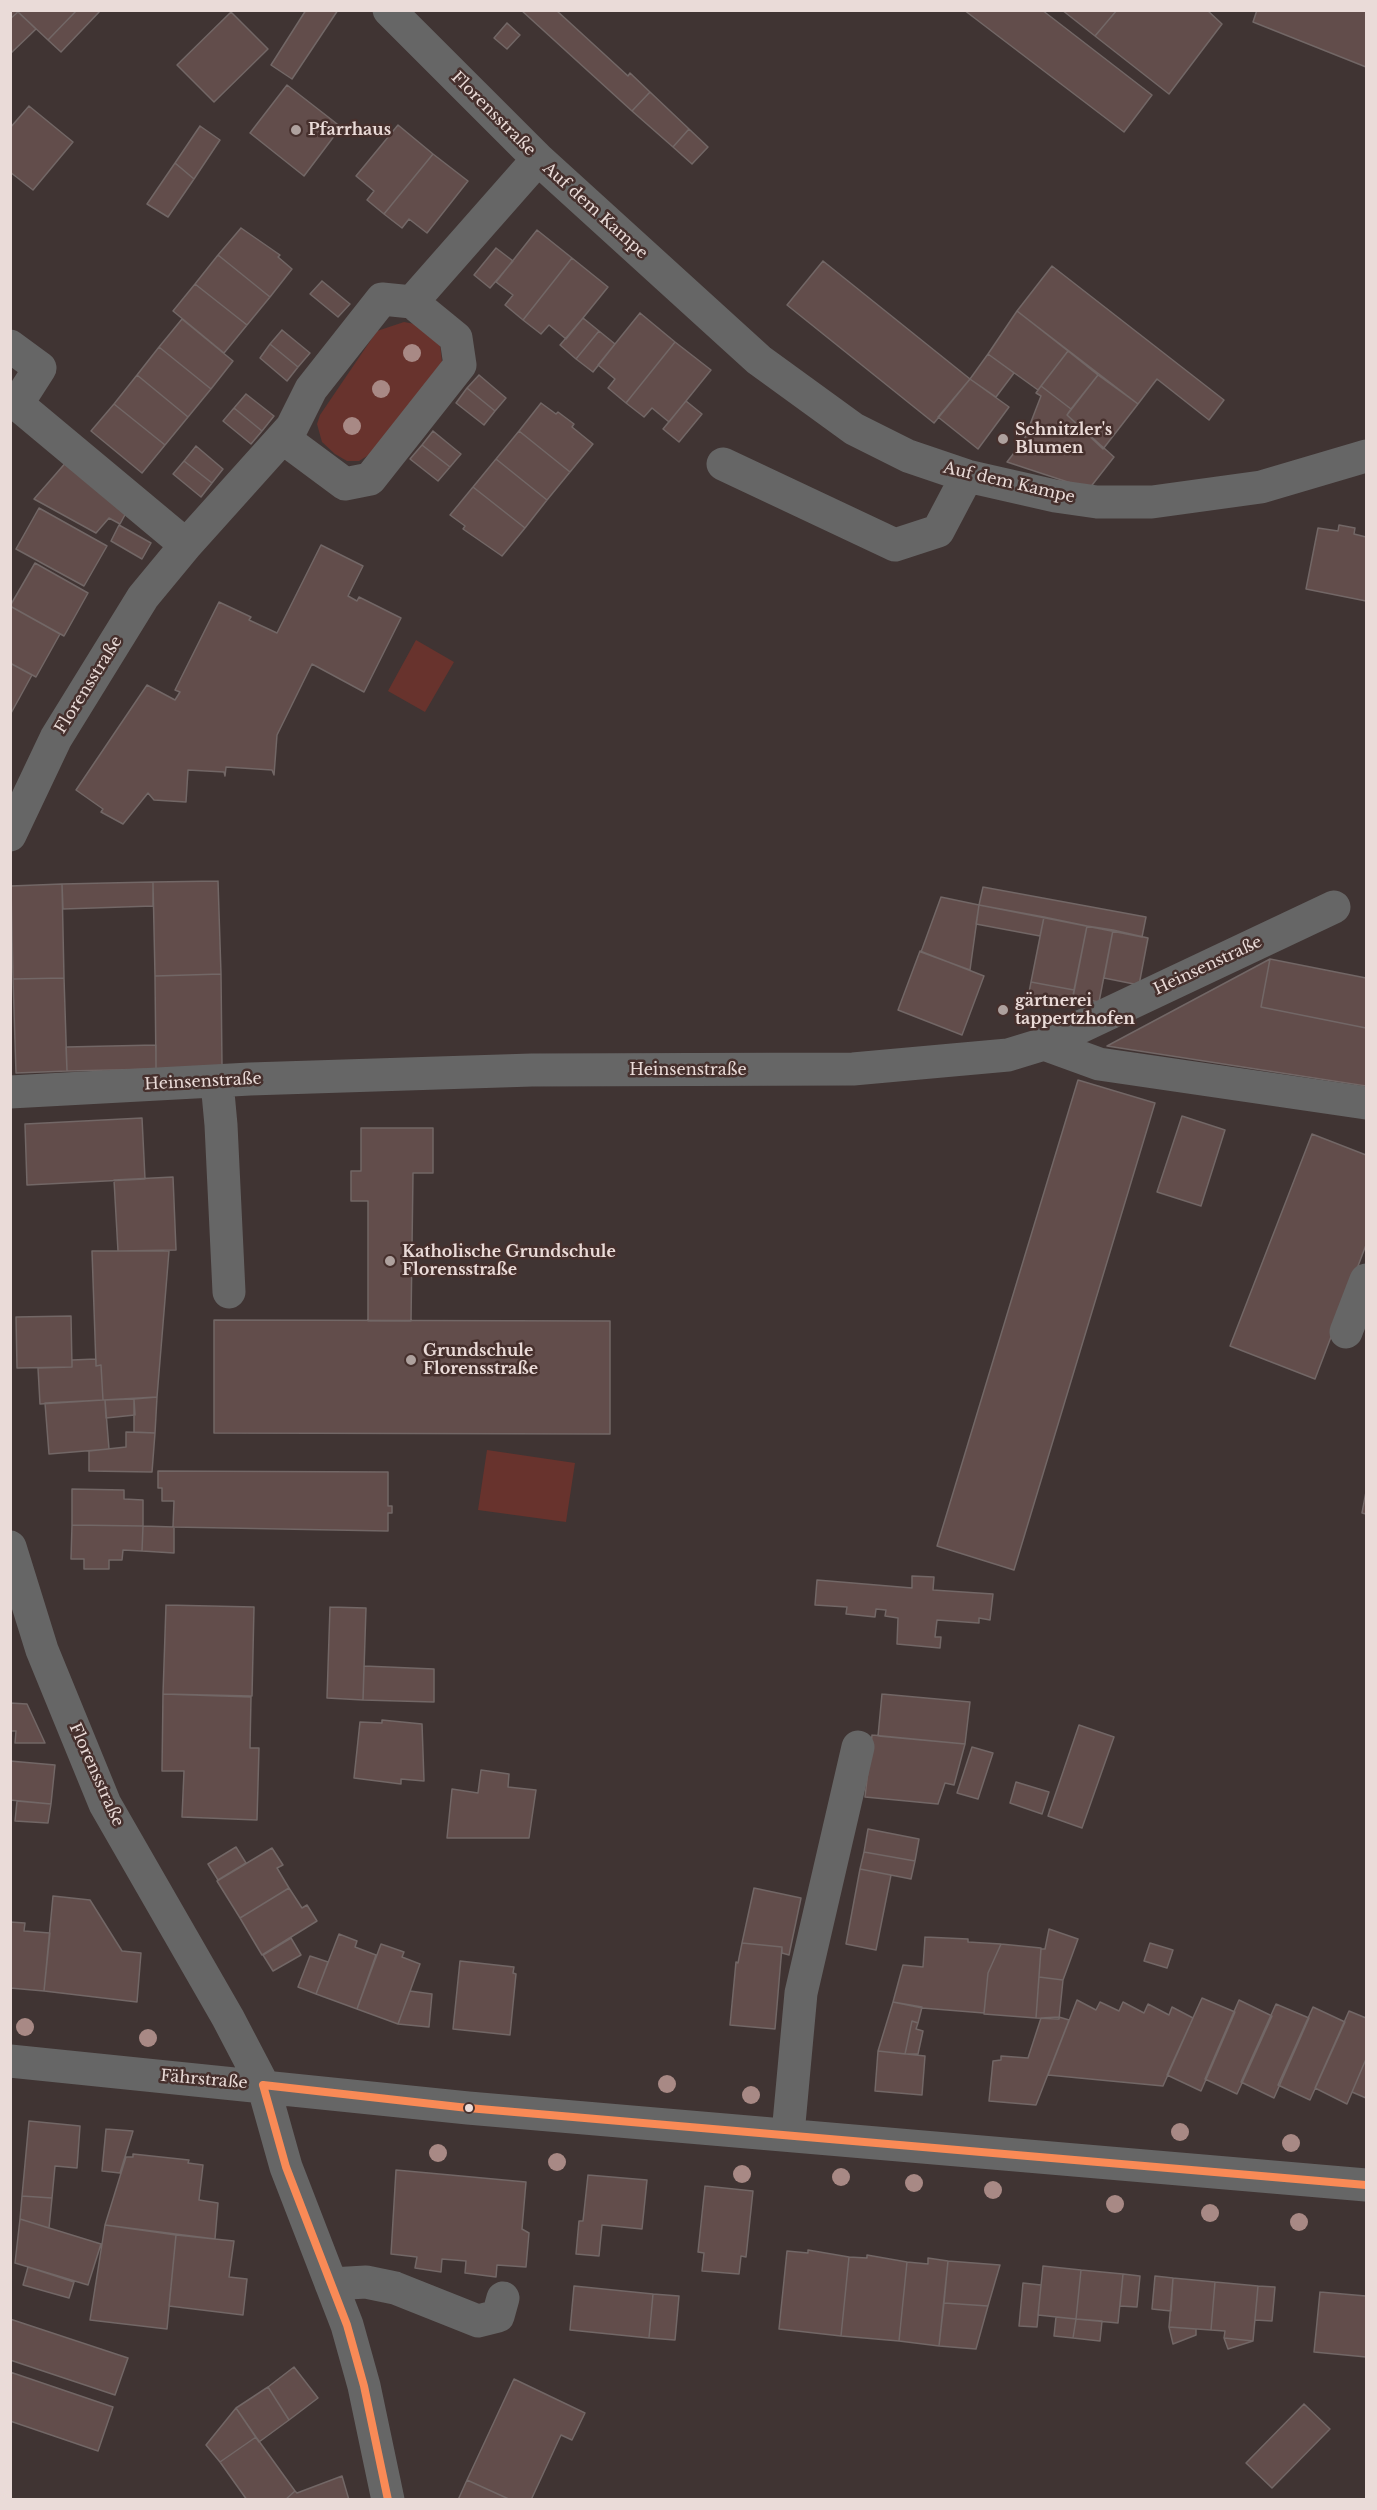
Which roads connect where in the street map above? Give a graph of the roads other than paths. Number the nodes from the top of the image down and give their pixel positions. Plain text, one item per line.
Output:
1 (388, 10) edge
2 (538, 159) junction
3 (412, 302) junction
4 (10, 346) edge
5 (283, 438) junction
6 (1366, 456) edge
7 (723, 465) dead end
8 (968, 476) junction
9 (186, 545) junction
10 (10, 835) edge
11 (1334, 907) dead end
12 (1044, 1044) junction
13 (217, 1082) junction
14 (10, 1092) edge
15 (1366, 1103) edge
16 (1366, 1280) edge
17 (229, 1292) dead end
18 (1346, 1332) dead end
19 (10, 1546) edge
20 (858, 1747) dead end
21 (10, 2061) edge
22 (263, 2085) junction
23 (788, 2134) junction
24 (1366, 2185) edge
25 (331, 2284) junction
26 (503, 2298) dead end
27 (388, 2499) edge

1 - 2 street, Florensstraße
2 - 3 street, Florensstraße
2 - 8 street, Auf dem Kampe
3 - 5 street, Florensstraße
3 - 5 street
4 - 9 street
5 - 9 street, Florensstraße
6 - 8 street, Auf dem Kampe
7 - 8 street
9 - 10 street, Florensstraße
11 - 12 street, Heinsenstraße
12 - 13 street, Heinsenstraße
12 - 15 street
13 - 14 street, Heinsenstraße
13 - 17 street
16 - 18 street
19 - 22 street, Florensstraße
20 - 23 street
21 - 22 street, Fährstraße
22 - 23 street, Fährstraße
22 - 25 street, Florensstraße
23 - 24 street, Fährstraße
25 - 26 street
25 - 27 street, Florensstraße

